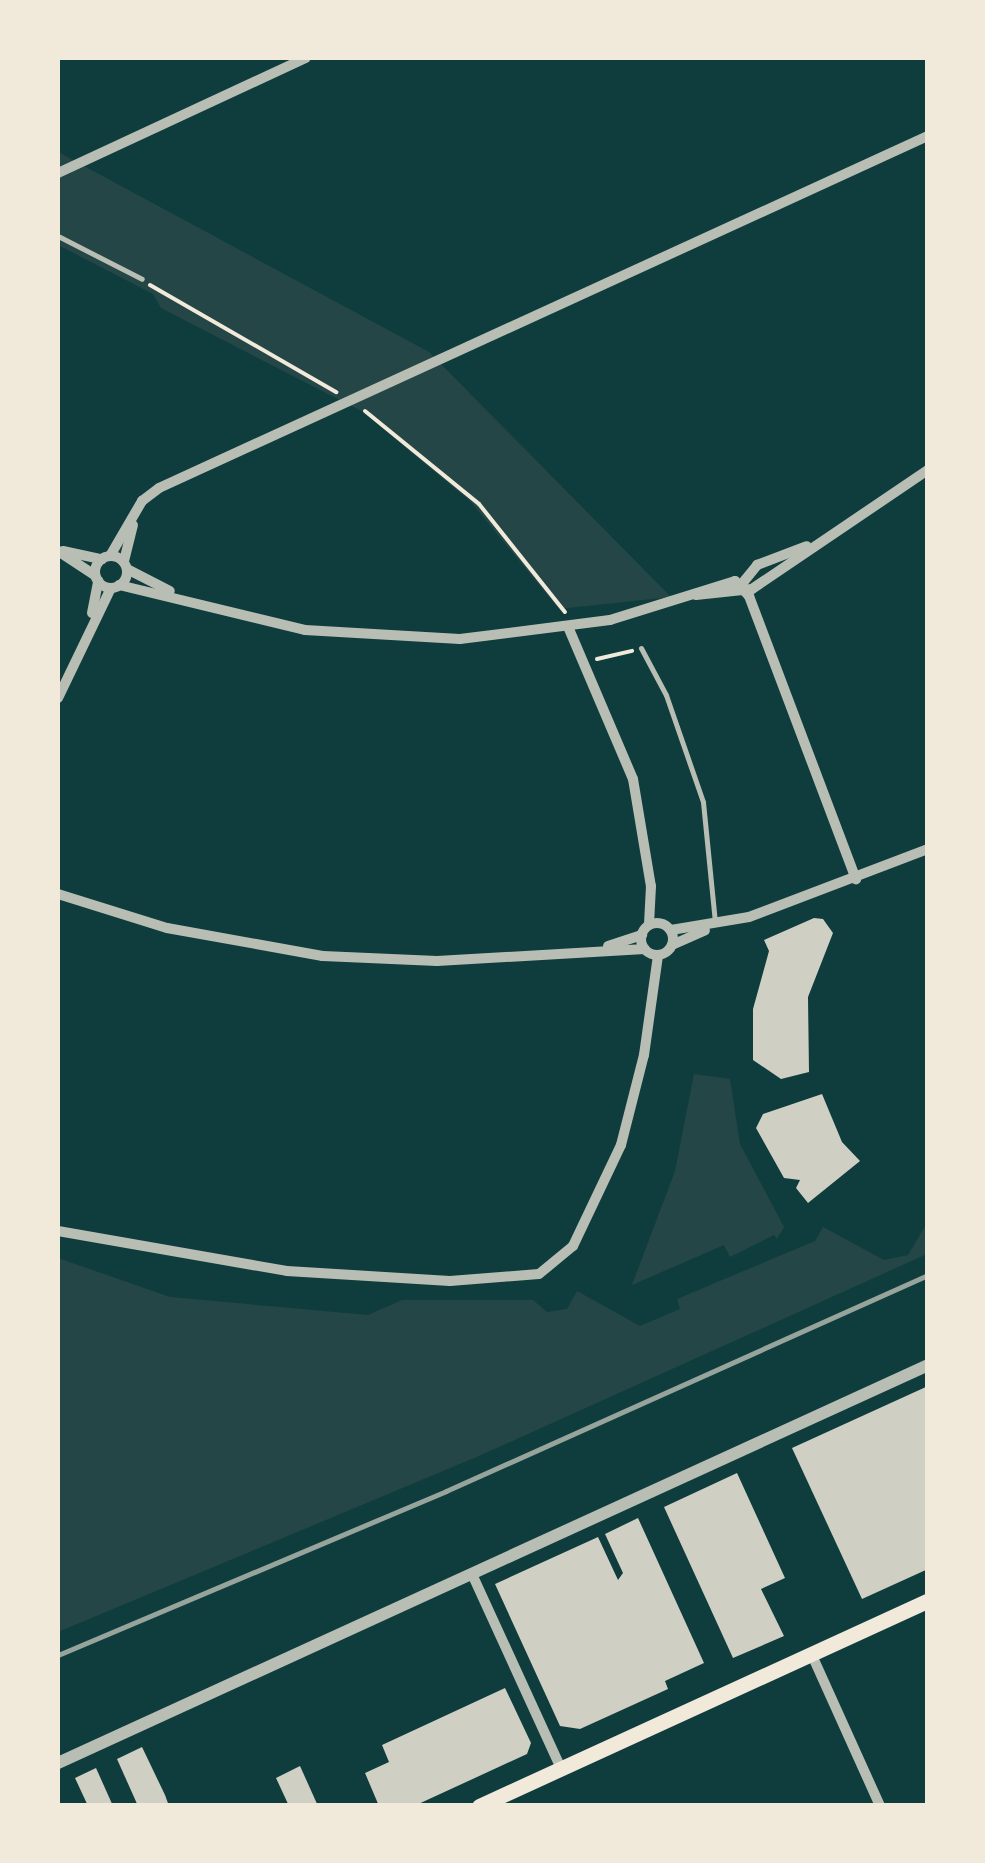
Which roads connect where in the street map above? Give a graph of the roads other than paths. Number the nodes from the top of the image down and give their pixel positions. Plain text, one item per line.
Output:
1 (306, 58) edge
2 (928, 136) edge
3 (58, 173) edge
4 (58, 236) edge
5 (142, 279) road end
6 (928, 470) edge
7 (137, 510) junction
8 (58, 550) edge
9 (106, 557) junction
10 (125, 565) junction
11 (97, 578) junction
12 (115, 586) junction
13 (743, 588) junction
14 (181, 596) junction
15 (90, 624) junction
16 (569, 629) junction
17 (642, 648) road end
18 (58, 698) edge
19 (928, 849) edge
20 (856, 880) junction
21 (651, 886) junction
22 (58, 894) edge
23 (716, 925) junction
24 (666, 927) junction
25 (645, 930) junction
26 (672, 945) junction
27 (592, 951) junction
28 (650, 951) junction
29 (58, 1231) edge
30 (928, 1365) edge
31 (472, 1574) junction
32 (928, 1600) edge
33 (811, 1654) junction
34 (58, 1763) edge
35 (561, 1768) junction
36 (479, 1806) edge
37 (880, 1806) edge

1 - 3 street
2 - 7 street
4 - 5 lane
6 - 13 street
7 - 9 street
7 - 10 street
8 - 9 street
8 - 11 street
9 - 10 street
9 - 11 street
10 - 12 street
10 - 14 street
11 - 12 street
11 - 15 street
12 - 14 street
12 - 15 street
13 - 16 street
13 - 20 street
14 - 16 street
15 - 18 street
16 - 21 street
17 - 23 lane
19 - 20 street
20 - 23 street
21 - 24 street
21 - 25 street
22 - 27 street
23 - 24 street
23 - 26 street
24 - 25 street
24 - 26 street
25 - 27 street
25 - 28 street
26 - 28 street
27 - 28 street
28 - 29 street
30 - 31 street
31 - 34 street
31 - 35 street
32 - 33 main road
33 - 35 main road
33 - 37 street
35 - 36 main road

